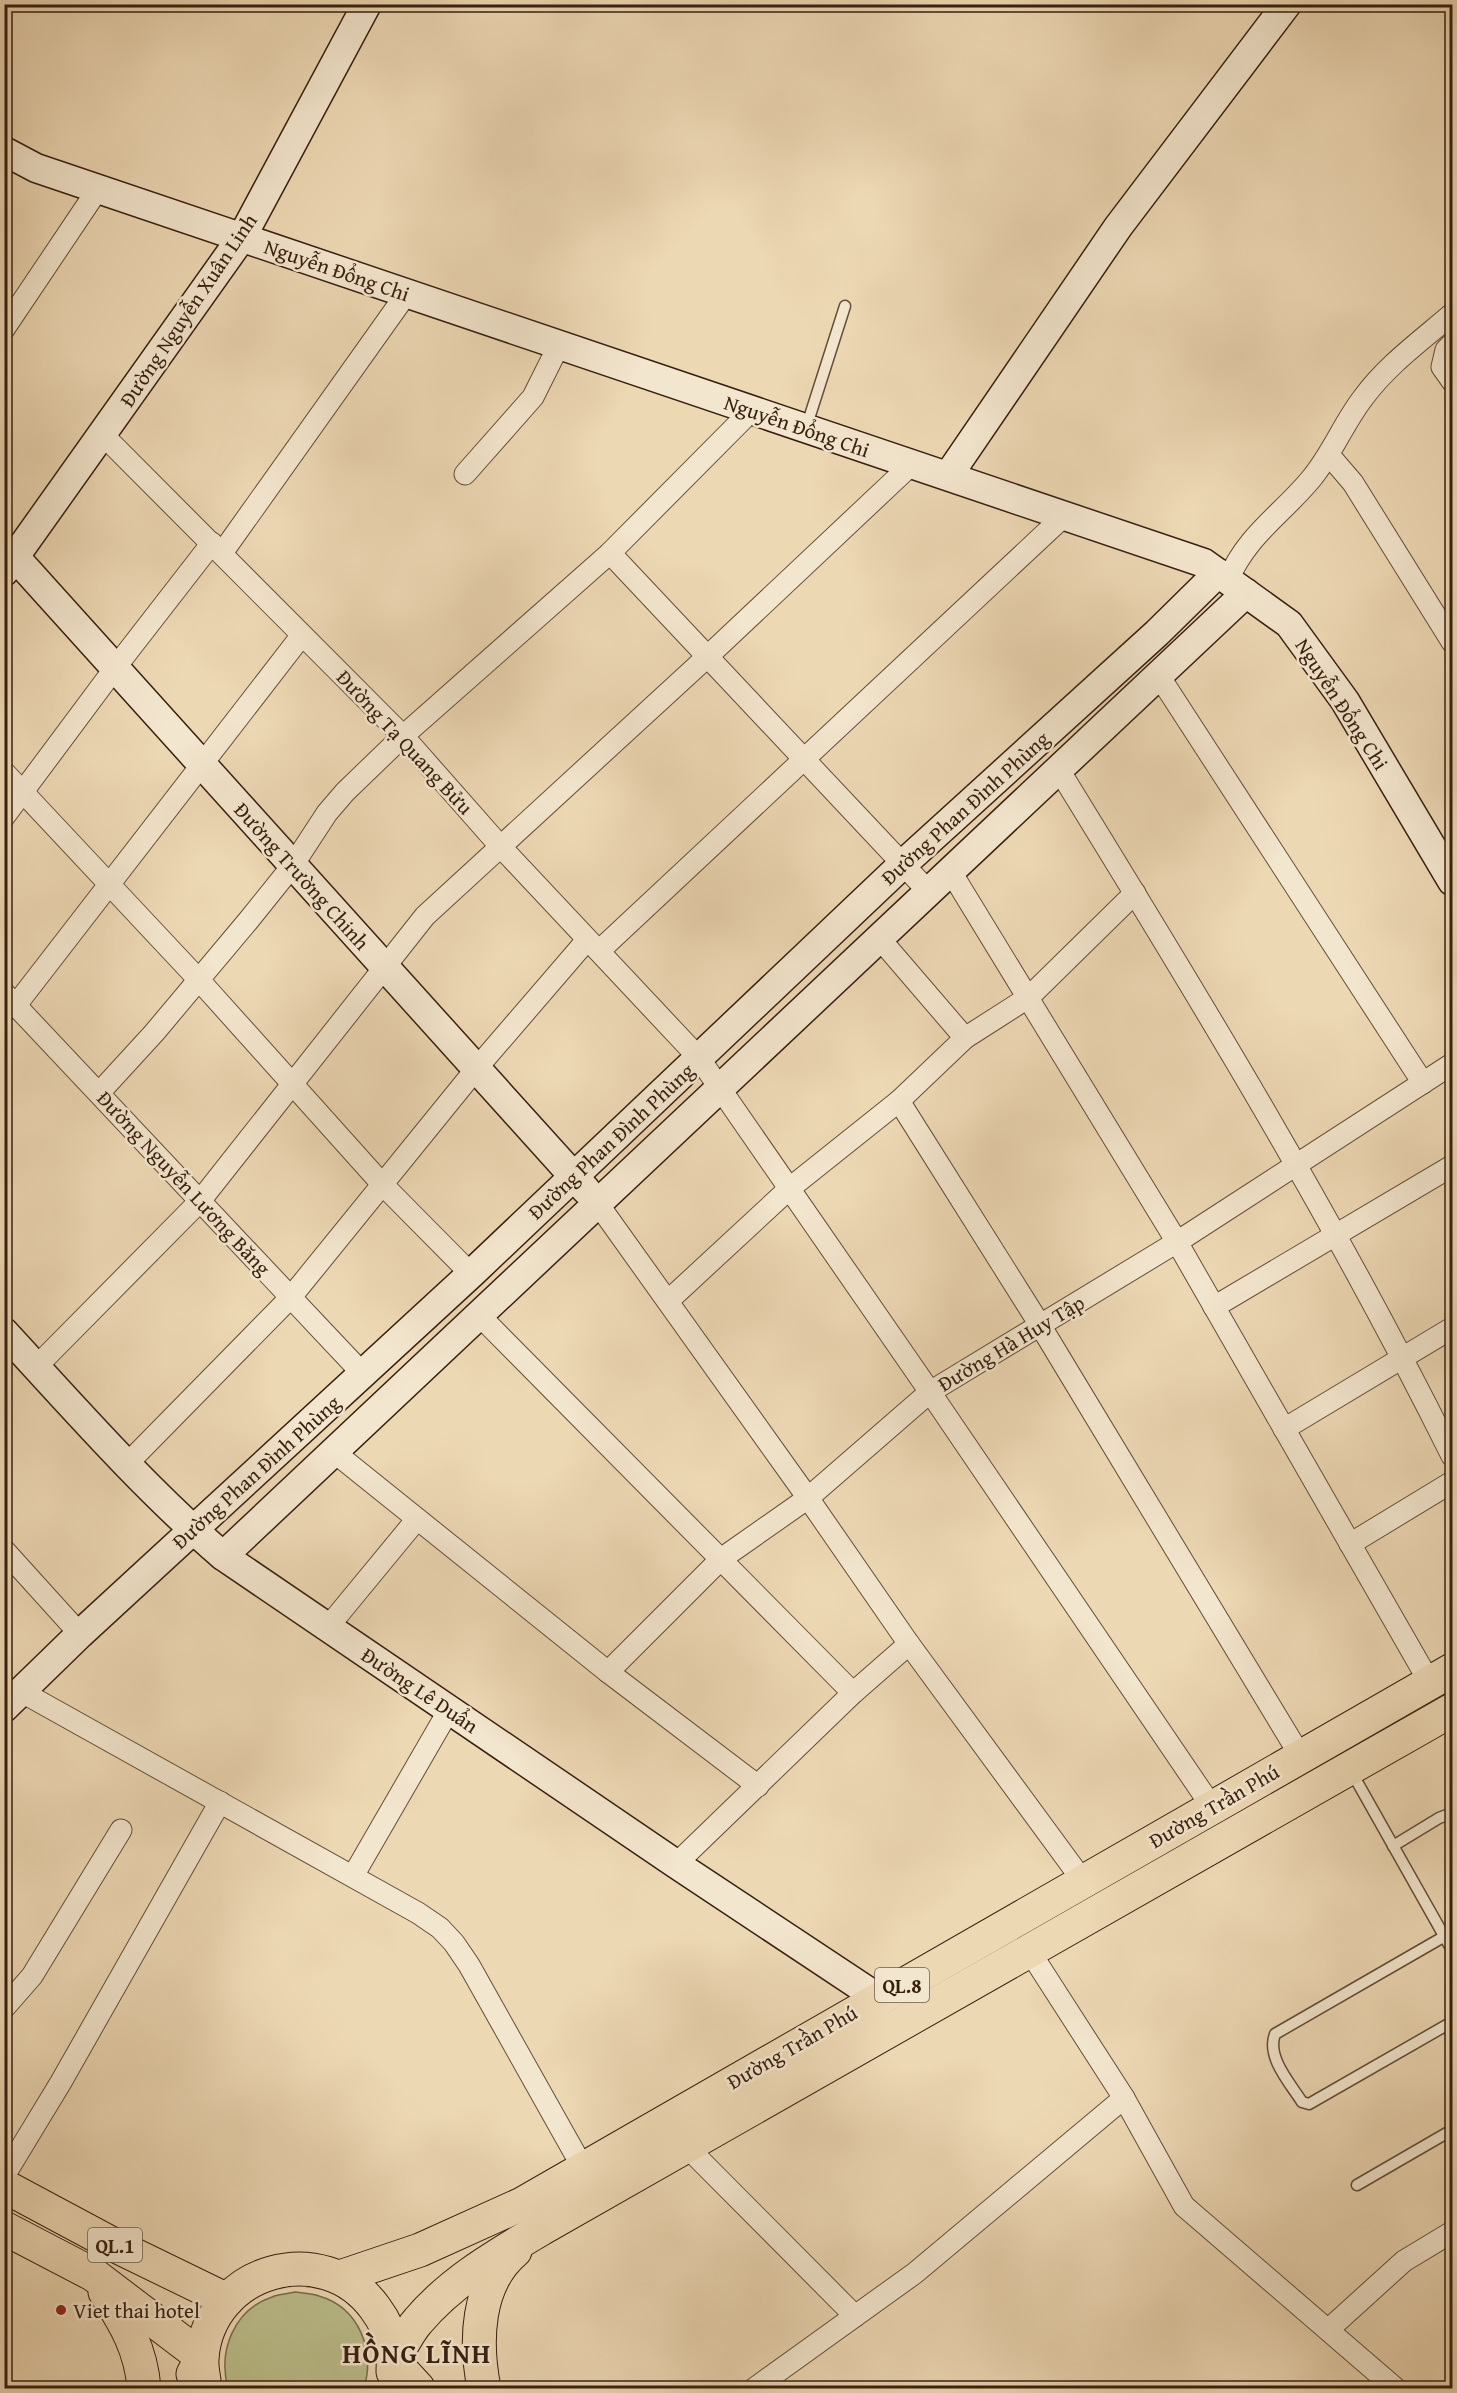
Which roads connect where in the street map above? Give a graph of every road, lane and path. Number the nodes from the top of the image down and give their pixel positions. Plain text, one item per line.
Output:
1 (368, 4) edge
2 (1287, 4) edge
3 (4, 151) edge
4 (98, 189) junction
5 (242, 237) junction
6 (407, 293) junction
7 (845, 306) dead end
8 (1452, 314) edge
9 (4, 329) edge
10 (1452, 344) edge
11 (559, 345) junction
12 (1452, 381) edge
13 (752, 410) junction
14 (805, 429) junction
15 (102, 434) junction
16 (1329, 456) junction
17 (912, 464) junction
18 (465, 474) dead end
19 (948, 476) junction
20 (1064, 516) junction
21 (217, 548) junction
22 (610, 553) junction
23 (8, 560) edge
24 (1230, 582) junction
25 (303, 635) junction
26 (1452, 642) edge
27 (707, 657) junction
28 (115, 668) junction
29 (1159, 676) junction
30 (403, 736) junction
31 (803, 759) junction
32 (202, 764) junction
33 (1059, 770) junction
34 (4, 772) edge
35 (23, 792) junction
36 (4, 817) edge
37 (500, 846) junction
38 (293, 865) junction
39 (902, 865) junction
40 (951, 872) junction
41 (1452, 881) edge
42 (110, 886) junction
43 (929, 892) junction
44 (1135, 893) junction
45 (880, 939) junction
46 (593, 945) junction
47 (385, 968) junction
48 (199, 980) junction
49 (1029, 997) junction
50 (10, 999) edge
51 (965, 1038) junction
52 (699, 1058) junction
53 (1452, 1064) edge
54 (476, 1069) junction
55 (1423, 1083) junction
56 (292, 1086) junction
57 (720, 1089) junction
58 (99, 1093) junction
59 (899, 1101) junction
60 (1296, 1165) junction
61 (1452, 1166) edge
62 (573, 1177) junction
63 (382, 1184) junction
64 (790, 1188) junction
65 (200, 1201) junction
66 (598, 1204) junction
67 (1335, 1236) junction
68 (1177, 1242) junction
69 (471, 1274) junction
70 (291, 1297) junction
71 (668, 1301) junction
72 (1214, 1307) junction
73 (478, 1314) junction
74 (1040, 1325) junction
75 (1452, 1328) edge
76 (4, 1332) edge
77 (1403, 1358) junction
78 (36, 1367) junction
79 (363, 1374) junction
80 (930, 1392) junction
81 (1284, 1429) junction
82 (334, 1452) junction
83 (1452, 1456) edge
84 (126, 1465) junction
85 (1452, 1482) edge
86 (808, 1498) junction
87 (417, 1519) junction
88 (192, 1530) junction
89 (1350, 1544) junction
90 (4, 1550) edge
91 (223, 1556) junction
92 (721, 1559) junction
93 (328, 1627) junction
94 (80, 1634) junction
95 (909, 1644) junction
96 (608, 1672) junction
97 (1441, 1676) edge
98 (853, 1694) junction
99 (11, 1696) edge
100 (449, 1710) junction
101 (1452, 1710) edge
102 (1300, 1757) junction
103 (1349, 1768) junction
104 (758, 1786) junction
105 (220, 1802) junction
106 (1212, 1807) junction
107 (1452, 1813) edge
108 (121, 1830) dead end
109 (1393, 1846) junction
110 (676, 1864) junction
111 (353, 1876) junction
112 (1083, 1881) junction
113 (1445, 1936) junction
114 (1452, 1950) edge
115 (1030, 1952) junction
116 (878, 1998) junction
117 (4, 2008) edge
118 (1452, 2022) edge
119 (1124, 2098) junction
120 (1452, 2130) edge
121 (687, 2147) junction
122 (583, 2168) junction
123 (4, 2176) edge
124 (1357, 2185) dead end
125 (4, 2186) edge
126 (4, 2228) edge
127 (541, 2229) junction
128 (1452, 2232) edge
129 (94, 2276) junction
130 (340, 2277) junction
131 (227, 2300) junction
132 (855, 2316) junction
133 (1329, 2329) junction
134 (204, 2373) edge
135 (392, 2375) edge
136 (144, 2388) edge
137 (186, 2388) edge
138 (418, 2388) edge
139 (484, 2388) edge
140 (755, 2388) edge
141 (1395, 2388) edge

1 - 5 street, Đường Nguyễn Xuân Linh
2 - 19 street
3 - 4 street, Nguyễn Đổng Chi
4 - 5 street, Nguyễn Đổng Chi
4 - 9 street
5 - 6 street, Nguyễn Đổng Chi
5 - 15 street, Đường Nguyễn Xuân Linh
6 - 11 street, Nguyễn Đổng Chi
6 - 21 street
7 - 14 lane
8 - 16 street
10 - 12 street
11 - 13 street, Nguyễn Đổng Chi
11 - 18 street
13 - 14 street, Nguyễn Đổng Chi
13 - 22 street
14 - 17 street, Nguyễn Đổng Chi
15 - 21 street, Đường Tạ Quang Bửu
15 - 23 street, Đường Nguyễn Xuân Linh
16 - 24 street
16 - 26 street
17 - 19 street, Nguyễn Đổng Chi
17 - 27 street
19 - 20 street, Nguyễn Đổng Chi
20 - 24 street, Nguyễn Đổng Chi
20 - 31 street
21 - 25 street, Đường Tạ Quang Bửu
21 - 28 street
22 - 27 street
22 - 30 street
23 - 28 street, Đường Trường Chinh
24 - 29 street, Đường Phan Đình Phùng
24 - 39 street, Đường Phan Đình Phùng
24 - 41 street, Nguyễn Đổng Chi
25 - 30 street, Đường Tạ Quang Bửu
25 - 32 street
27 - 31 street
27 - 37 street
28 - 32 street, Đường Trường Chinh
28 - 35 street
29 - 33 street, Đường Phan Đình Phùng
29 - 55 street
30 - 37 street, Đường Tạ Quang Bửu
30 - 38 street
31 - 39 street
31 - 46 street
32 - 38 street, Đường Trường Chinh
32 - 42 street
33 - 40 street, Đường Phan Đình Phùng
33 - 44 street
34 - 35 street
35 - 36 street
35 - 42 street
37 - 46 street, Đường Tạ Quang Bửu
37 - 47 street
38 - 47 street, Đường Trường Chinh
38 - 48 street
39 - 43 street
39 - 52 street, Đường Phan Đình Phùng
40 - 43 street, Đường Phan Đình Phùng
40 - 49 street
42 - 48 street
42 - 50 street
43 - 45 street, Đường Phan Đình Phùng
44 - 49 street
44 - 60 street
45 - 51 street
45 - 57 street, Đường Phan Đình Phùng
46 - 52 street, Đường Tạ Quang Bửu
46 - 54 street
47 - 54 street, Đường Trường Chinh
47 - 56 street
48 - 56 street
48 - 58 street
49 - 51 street
49 - 68 street
50 - 58 street, Đường Nguyễn Lương Băng
51 - 59 street
52 - 57 street, Đường Tạ Quang Bửu
52 - 62 street, Đường Phan Đình Phùng
53 - 55 street, Đường Hà Huy Tập
54 - 62 street, Đường Trường Chinh
54 - 63 street
55 - 60 street, Đường Hà Huy Tập
56 - 63 street
56 - 65 street
57 - 64 street, Đường Tạ Quang Bửu
57 - 66 street, Đường Phan Đình Phùng
58 - 65 street, Đường Nguyễn Lương Băng
59 - 64 street
59 - 74 street
60 - 67 street
60 - 68 street, Đường Hà Huy Tập
61 - 67 street
62 - 66 street, Đường Trường Chinh
62 - 69 street, Đường Phan Đình Phùng
63 - 69 street
63 - 70 street
64 - 71 street
64 - 80 street, Đường Tạ Quang Bửu
65 - 70 street, Đường Nguyễn Lương Băng
65 - 78 street
66 - 71 street
66 - 73 street, Đường Phan Đình Phùng
67 - 72 street
67 - 77 street
68 - 72 street
68 - 74 street, Đường Hà Huy Tập
69 - 79 street, Đường Phan Đình Phùng
70 - 79 street, Đường Nguyễn Lương Băng
70 - 84 street
71 - 86 street
72 - 81 street
73 - 82 street, Đường Phan Đình Phùng
73 - 92 street
74 - 80 street, Đường Hà Huy Tập
74 - 102 street
75 - 77 street
76 - 78 street, Đường Lê Duẩn
77 - 81 street
77 - 83 street
78 - 84 street, Đường Lê Duẩn
79 - 88 street, Đường Phan Đình Phùng
80 - 86 street, Đường Hà Huy Tập
80 - 106 street, Đường Tạ Quang Bửu
81 - 89 street
82 - 87 street
82 - 91 street, Đường Phan Đình Phùng
84 - 88 street, Đường Lê Duẩn
85 - 89 street
86 - 92 street, Đường Hà Huy Tập
86 - 95 street
87 - 93 street
87 - 96 street
88 - 91 street, Đường Lê Duẩn
88 - 94 street, Đường Phan Đình Phùng
89 - 97 street
90 - 94 street
91 - 93 street, Đường Lê Duẩn
92 - 96 street, Đường Hà Huy Tập
92 - 98 street
93 - 100 street, Đường Lê Duẩn
94 - 99 street, Đường Phan Đình Phùng
95 - 98 street
95 - 112 street
96 - 104 street
97 - 102 highway, Đường Trần Phú / QL.8
98 - 104 street
99 - 105 street
100 - 110 street, Đường Lê Duẩn
100 - 111 street
101 - 103 highway, Đường Trần Phú / QL.8
102 - 106 highway, Đường Trần Phú / QL.8
103 - 109 lane
103 - 115 highway, Đường Trần Phú / QL.8
104 - 110 street
105 - 111 street
105 - 123 street
106 - 112 highway, Đường Trần Phú / QL.8
107 - 109 lane
108 - 117 street
109 - 113 lane
110 - 116 street, Đường Lê Duẩn
111 - 122 street
112 - 116 highway, Đường Trần Phú / QL.8
113 - 114 lane
113 - 118 lane
115 - 119 street
115 - 121 highway, Đường Trần Phú / QL.8
116 - 122 highway, Đường Trần Phú / QL.8
119 - 132 street
119 - 133 street
120 - 124 lane
121 - 127 highway, Đường Trần Phú / QL.8
121 - 132 street
122 - 130 highway, Đường Trần Phú / QL.8
125 - 131 highway, QL.1
126 - 129 highway, QL.1
127 - 135 highway, Đường Trần Phú / QL.8
127 - 139 highway
128 - 133 street
129 - 134 highway, QL.1
129 - 136 highway
130 - 131 highway
130 - 135 highway
131 - 134 highway
132 - 140 street
133 - 141 street
134 - 137 highway
135 - 138 highway

